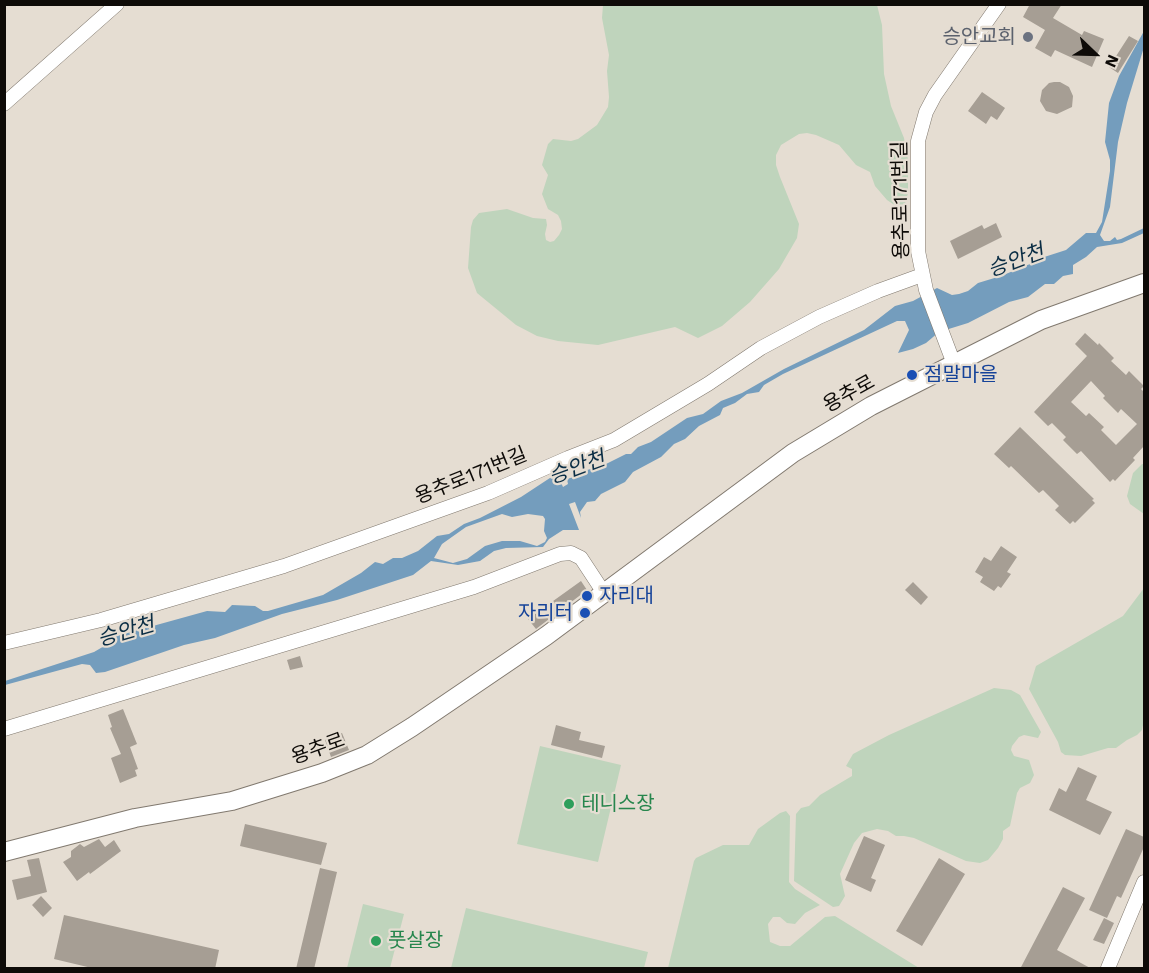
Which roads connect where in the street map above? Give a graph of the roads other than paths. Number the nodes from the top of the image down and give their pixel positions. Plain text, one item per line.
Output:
1 (117, 4) edge
2 (999, 4) edge
3 (4, 104) edge
4 (922, 274) junction
5 (1144, 283) edge
6 (952, 356) junction
7 (604, 593) junction
8 (4, 643) edge
9 (4, 729) edge
10 (4, 852) edge
11 (1144, 882) edge
12 (1108, 969) edge

1 - 3 street
2 - 4 street, 용추로171번길
4 - 6 street, 용추로171번길
4 - 8 street, 용추로171번길
5 - 6 street, 용추로
6 - 7 street, 용추로
7 - 9 street
7 - 10 street, 용추로
11 - 12 street

